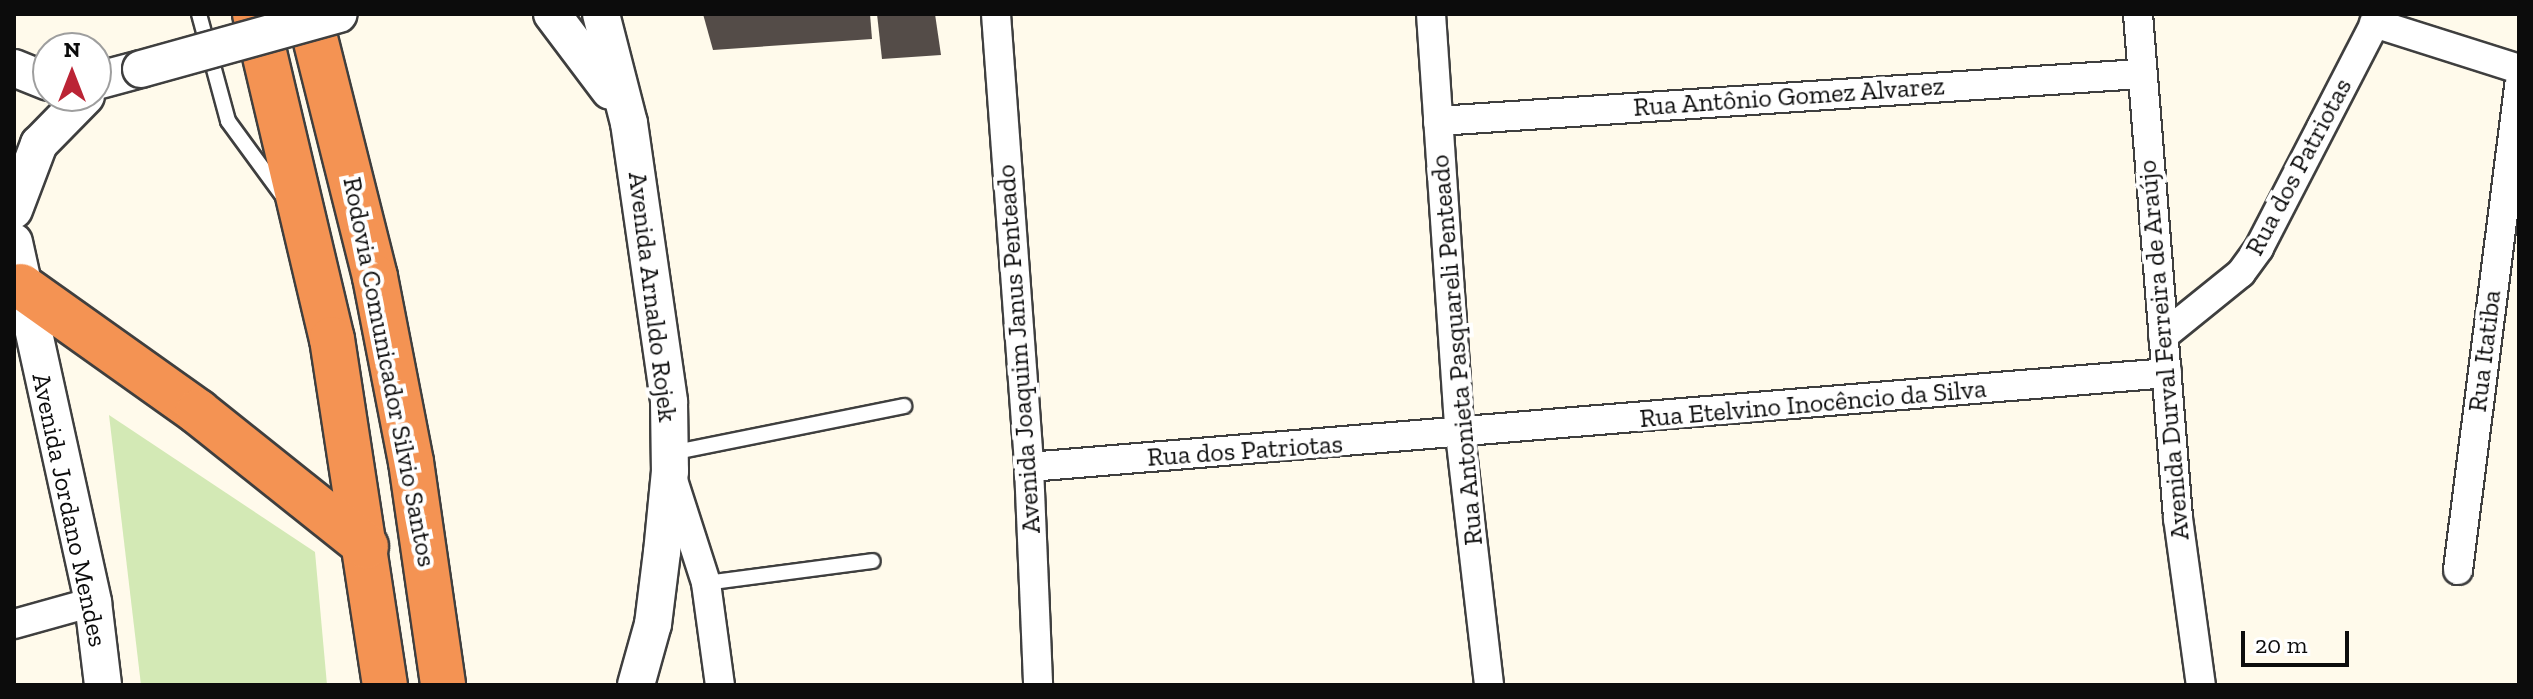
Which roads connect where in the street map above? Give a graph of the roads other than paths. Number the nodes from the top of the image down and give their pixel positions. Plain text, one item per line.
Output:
1 (199, 14) edge
2 (255, 14) edge
3 (309, 14) edge
4 (339, 14) edge
5 (552, 14) edge
6 (601, 14) edge
7 (996, 14) edge
8 (1431, 14) edge
9 (2138, 14) edge
10 (2376, 17) edge
11 (2519, 69) edge
12 (2140, 74) junction
13 (112, 80) edge
14 (2519, 85) edge
15 (70, 112) edge
16 (1438, 121) junction
17 (629, 123) junction
18 (14, 210) edge
19 (309, 230) junction
20 (14, 242) edge
21 (18, 287) edge
22 (2163, 336) junction
23 (2167, 373) junction
24 (904, 406) dead end
25 (1460, 434) junction
26 (670, 462) junction
27 (1029, 467) junction
28 (366, 546) junction
29 (873, 561) dead end
30 (2458, 570) dead end
31 (706, 583) junction
32 (93, 602) junction
33 (14, 624) edge
34 (103, 685) edge
35 (385, 685) edge
36 (443, 685) edge
37 (636, 685) edge
38 (720, 685) edge
39 (1038, 685) edge
40 (1489, 685) edge
41 (2201, 685) edge

1 - 19 lane
2 - 19 highway, Rodovia Comunicador Silvio Santos
3 - 36 highway, Rodovia Comunicador Silvio Santos
4 - 13 street, bridge
5 - 17 street, Avenida Arnaldo Rojek
6 - 17 street, Avenida Arnaldo Rojek
7 - 27 street, Avenida Joaquim Janus Penteado
8 - 16 street, Rua Antonieta Pasquareli Penteado
9 - 12 street, Avenida Durval Ferreira de Araújo
10 - 11 street
10 - 22 street, Rua dos Patriotas
12 - 16 street, Rua Antônio Gomez Alvarez
12 - 22 street, Avenida Durval Ferreira de Araújo
14 - 30 street, Rua Itatiba
15 - 18 street
16 - 25 street, Rua Antonieta Pasquareli Penteado
17 - 26 street, Avenida Arnaldo Rojek
19 - 28 highway, Rodovia Comunicador Silvio Santos
20 - 21 street, Avenida Jordano Mendes
21 - 28 highway
21 - 32 street, Avenida Jordano Mendes
22 - 23 street, Avenida Durval Ferreira de Araújo
23 - 25 street, Rua Etelvino Inocêncio da Silva
23 - 41 street, Avenida Durval Ferreira de Araújo
24 - 26 lane
25 - 27 street, Rua dos Patriotas
25 - 40 street, Rua Antonieta Pasquareli Penteado
26 - 31 street, Avenida Arnaldo Rojek
26 - 37 street, Avenida Arnaldo Rojek
27 - 39 street, Avenida Joaquim Janus Penteado
28 - 35 highway, Rodovia Comunicador Silvio Santos
29 - 31 lane
31 - 38 street, Avenida Arnaldo Rojek
32 - 33 street
32 - 34 street, Avenida Jordano Mendes

